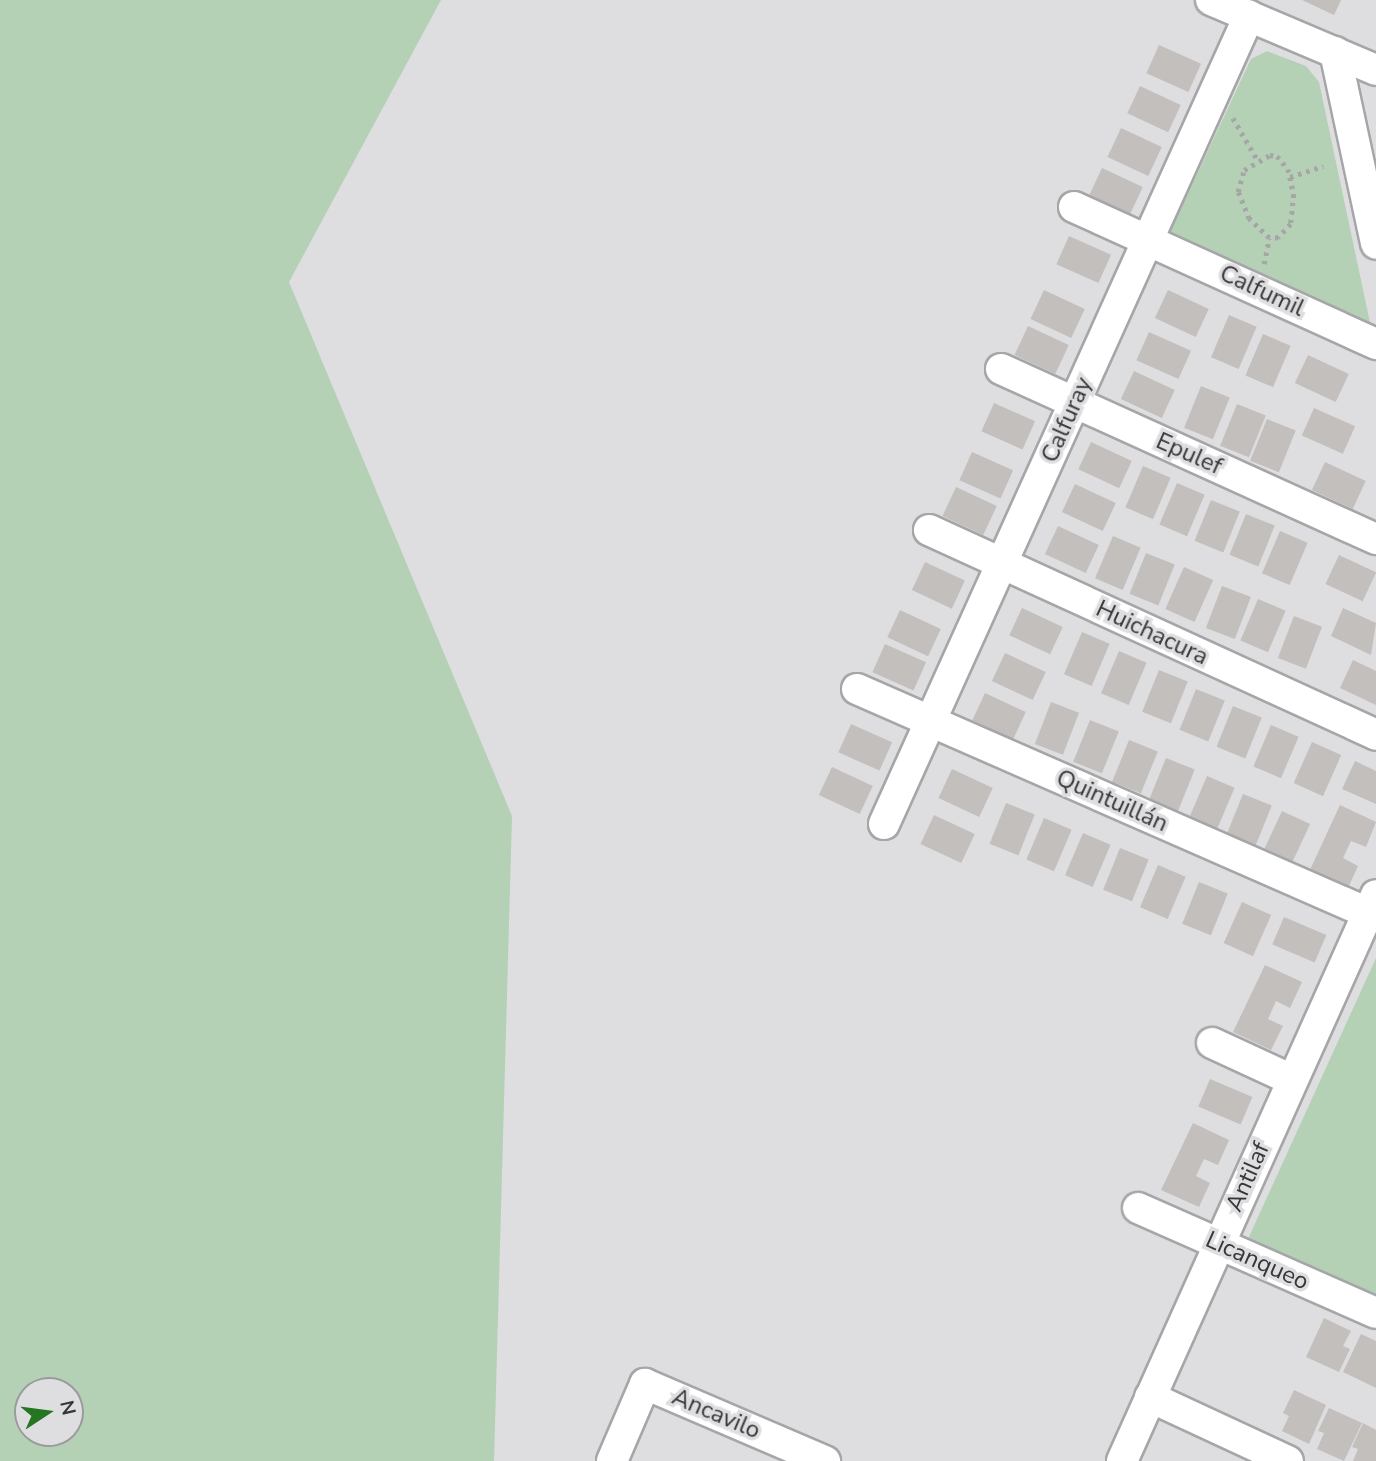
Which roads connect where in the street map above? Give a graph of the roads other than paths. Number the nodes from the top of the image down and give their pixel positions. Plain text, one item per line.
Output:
1 (1211, 0) edge
2 (1250, 16) junction
3 (1335, 52) junction
4 (1376, 70) edge
5 (1074, 207) dead end
6 (1149, 239) junction
7 (1376, 244) edge
8 (1376, 344) edge
9 (1001, 369) dead end
10 (1075, 402) junction
11 (929, 530) dead end
12 (1376, 539) edge
13 (1002, 564) junction
14 (857, 689) dead end
15 (930, 721) junction
16 (1376, 735) edge
17 (884, 824) dead end
18 (1372, 904) edge
19 (1212, 1043) dead end
20 (1292, 1080) junction
21 (1138, 1208) dead end
22 (1219, 1243) junction
23 (1376, 1314) edge
24 (1150, 1397) junction
25 (612, 1461) edge
26 (825, 1461) edge
27 (1122, 1461) edge
28 (1287, 1461) edge

1 - 2 street
2 - 3 street
2 - 6 street, Calfuray
3 - 4 street
3 - 7 street
5 - 6 street, Calfumil
6 - 8 street, Calfumil
6 - 10 street, Calfuray
9 - 10 street, Epulef
10 - 12 street, Epulef
10 - 13 street, Calfuray
11 - 13 street, Huichacura
13 - 15 street, Calfuray
13 - 16 street, Huichacura
14 - 15 street, Quintuillán
15 - 17 street, Calfuray
15 - 18 street, Quintuillán
18 - 20 street, Antilaf
19 - 20 street
20 - 22 street, Antilaf
21 - 22 street, Licanqueo
22 - 23 street, Licanqueo
22 - 24 street, Antilaf
24 - 27 street, Antilaf
24 - 28 street
25 - 26 street, Ancavilo

